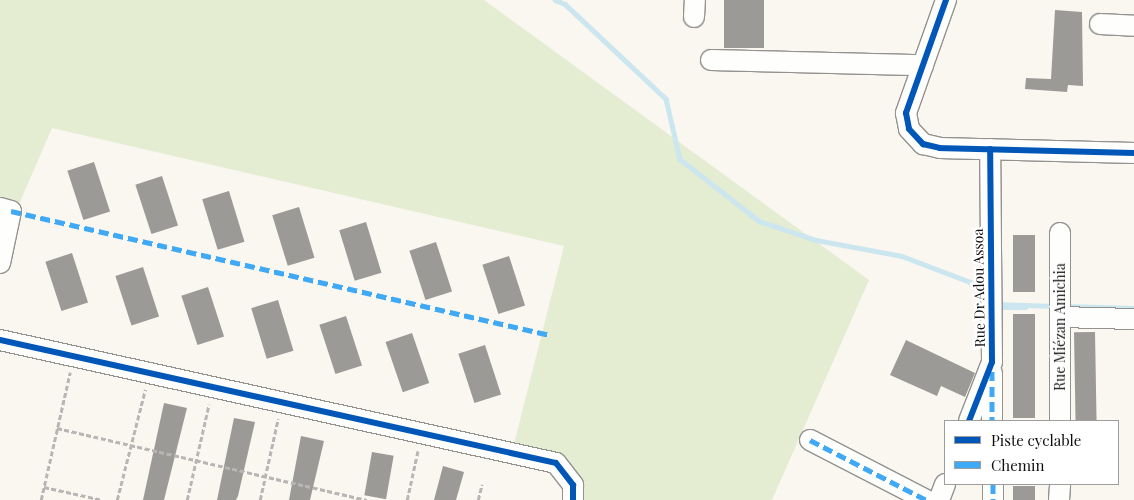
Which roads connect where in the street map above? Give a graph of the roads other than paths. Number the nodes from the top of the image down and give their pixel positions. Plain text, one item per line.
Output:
1 (946, 0) edge
2 (1100, 24) dead end
3 (1134, 26) edge
4 (711, 60) dead end
5 (923, 65) junction
6 (990, 149) junction
7 (1134, 153) edge
8 (0, 208) edge
9 (1060, 234) dead end
10 (0, 263) edge
11 (1061, 317) junction
12 (1134, 319) edge
13 (0, 340) edge
14 (992, 362) junction
15 (970, 420) edge
16 (992, 420) edge
17 (1060, 420) edge
18 (810, 440) dead end
19 (945, 485) edge
20 (992, 485) edge
21 (1060, 485) edge
22 (573, 500) edge
23 (926, 500) edge
24 (939, 500) edge
25 (993, 500) edge
26 (1060, 500) edge

1 - 5 street
2 - 3 street
4 - 5 street
5 - 6 street
6 - 7 street
6 - 14 street, Rue Dr Adou Assoa
8 - 10 street
9 - 11 street, Rue Miézan Amichia
11 - 12 street
11 - 17 street, Rue Miézan Amichia
13 - 22 street
14 - 15 street, Rue Dr Adou Assoa
14 - 16 street
18 - 23 street
19 - 24 street
20 - 25 street
21 - 26 street

